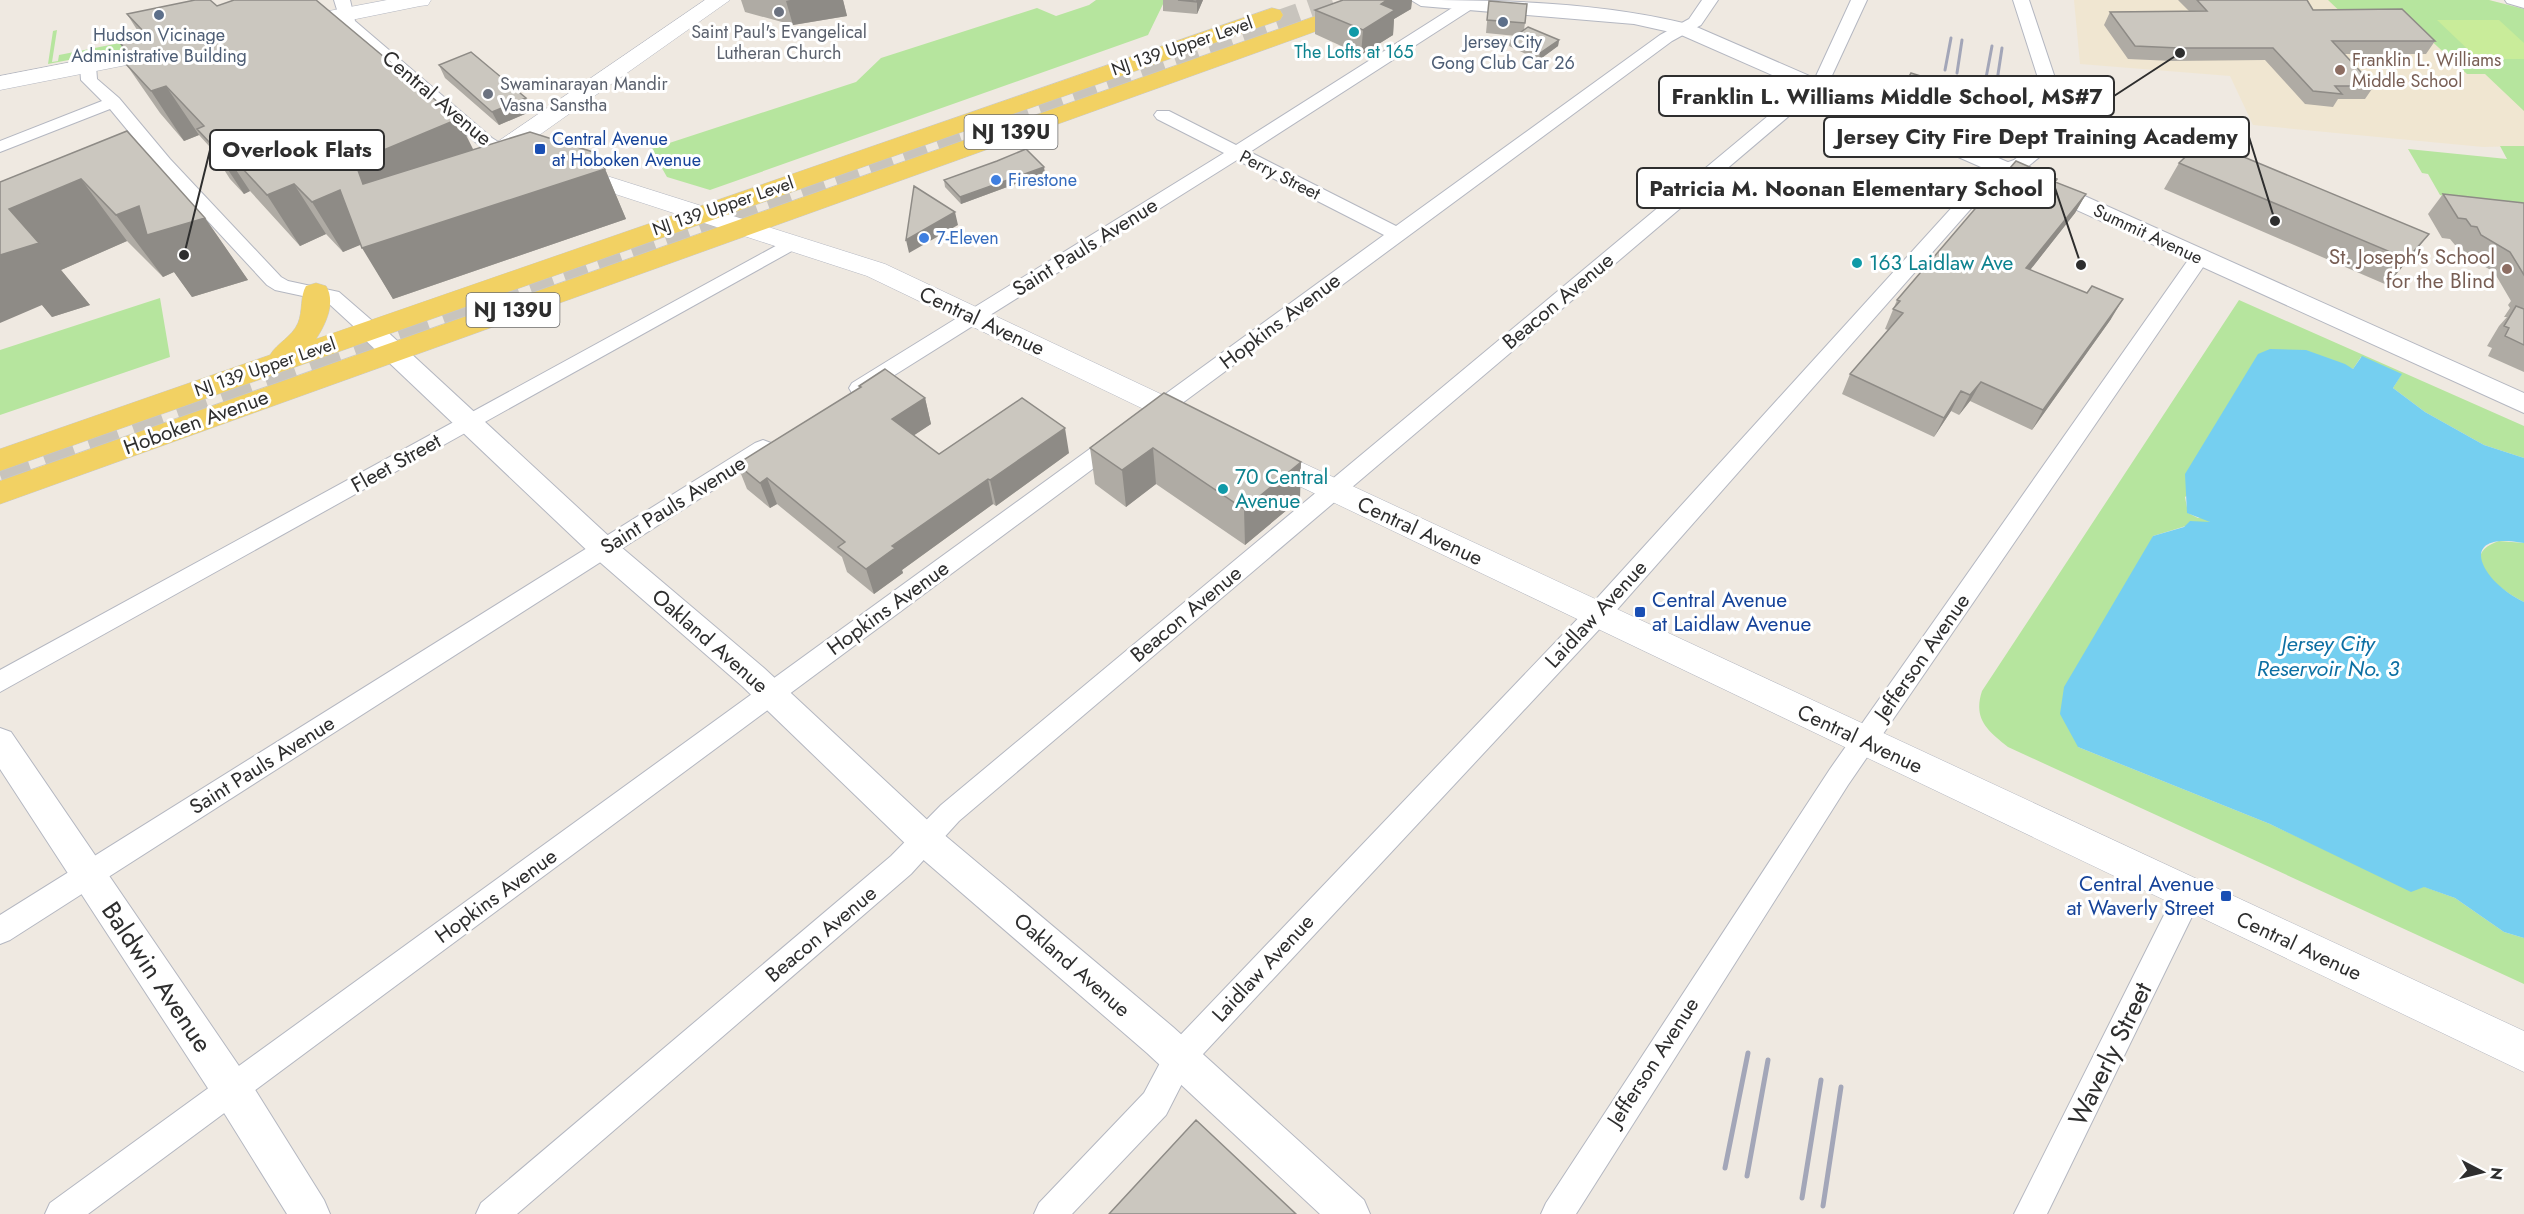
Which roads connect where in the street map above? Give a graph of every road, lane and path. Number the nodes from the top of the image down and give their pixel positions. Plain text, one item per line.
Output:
1 (420, 0) edge
2 (719, 0) edge
3 (1381, 0) edge
4 (1421, 0) edge
5 (1710, 0) edge
6 (1859, 0) edge
7 (2021, 0) edge
8 (2512, 0) edge
9 (2524, 3) edge
10 (1469, 4) junction
11 (344, 7) edge
12 (1289, 9) dead end
13 (277, 28) edge
14 (1685, 29) junction
15 (197, 44) edge
16 (88, 66) junction
17 (0, 83) edge
18 (1814, 85) junction
19 (112, 102) junction
20 (1163, 115) dead end
21 (0, 147) edge
22 (502, 150) junction
23 (1236, 153) junction
24 (2004, 169) junction
25 (701, 213) junction
26 (745, 228) junction
27 (1397, 234) junction
28 (792, 243) junction
29 (2200, 257) junction
30 (316, 292) junction
31 (975, 316) junction
32 (370, 330) junction
33 (393, 352) junction
34 (276, 363) junction
35 (846, 397) edge
36 (2524, 404) edge
37 (1164, 407) junction
38 (133, 413) joint
39 (469, 423) junction
40 (786, 434) edge
41 (0, 460) edge
42 (1333, 490) junction
43 (0, 493) edge
44 (604, 549) junction
45 (1598, 614) junction
46 (0, 682) edge
47 (770, 694) junction
48 (1864, 741) junction
49 (0, 742) edge
50 (924, 839) junction
51 (89, 874) junction
52 (2189, 894) junction
53 (0, 931) edge
54 (2524, 1052) edge
55 (1179, 1058) junction
56 (233, 1091) junction
57 (61, 1214) edge
58 (310, 1214) edge
59 (492, 1214) edge
60 (1050, 1214) edge
61 (1350, 1214) edge
62 (1557, 1214) edge
63 (2030, 1214) edge

1 - 11 main road
2 - 22 main road
3 - 26 main road, NJ 139 Upper Level / NJ 139U
4 - 10 street, Summit Avenue
5 - 14 street, Hopkins Avenue
6 - 18 street, Beacon Avenue
7 - 24 street, Laidlaw Avenue
8 - 9 street
10 - 14 street, Summit Avenue
10 - 23 street, Saint Pauls Avenue
11 - 13 main road
11 - 22 street, Central Avenue
12 - 25 main road, NJ 139 Upper Level / NJ 139U
14 - 18 street, Summit Avenue
14 - 27 street, Hopkins Avenue
15 - 16 main road
16 - 17 main road
16 - 19 street, Oakland Avenue
18 - 24 street, Summit Avenue
18 - 42 street, Beacon Avenue
19 - 21 street
19 - 30 street, Oakland Avenue
20 - 23 street, Perry Street
22 - 25 main road, Central Avenue
23 - 27 street, Perry Street
23 - 31 street, Saint Pauls Avenue
24 - 29 street, Summit Avenue
24 - 45 street, Laidlaw Avenue
25 - 26 main road, Central Avenue
25 - 32 main road, NJ 139 Upper Level / NJ 139U
26 - 28 main road, Central Avenue
26 - 33 main road, NJ 139 Upper Level / NJ 139U
27 - 37 street, Hopkins Avenue
28 - 31 main road, Central Avenue
28 - 39 street, Fleet Street
29 - 36 street, Summit Avenue
29 - 48 street, Jefferson Avenue
30 - 32 street, Oakland Avenue
30 - 34 main road
31 - 35 street, Saint Pauls Avenue
31 - 37 main road, Central Avenue
32 - 33 street, Oakland Avenue
32 - 34 main road, NJ 139 Upper Level / NJ 139U
33 - 39 street, Oakland Avenue
33 - 43 main road, Hoboken Avenue / NJ 139U
34 - 38 main road, NJ 139 Upper Level / NJ 139U
37 - 42 main road, Central Avenue
37 - 47 street, Hopkins Avenue
38 - 41 main road, Hoboken Avenue / NJ 139U
39 - 44 street, Oakland Avenue
39 - 46 street, Fleet Street
40 - 44 street, Saint Pauls Avenue
42 - 45 main road, Central Avenue
42 - 50 street, Beacon Avenue
44 - 47 street, Oakland Avenue
44 - 51 street, Saint Pauls Avenue
45 - 48 main road, Central Avenue
45 - 55 street, Laidlaw Avenue
47 - 50 street, Oakland Avenue
47 - 56 street, Hopkins Avenue
48 - 52 main road, Central Avenue
48 - 62 street, Jefferson Avenue
49 - 51 street, Baldwin Avenue
50 - 55 street, Oakland Avenue
50 - 59 street, Beacon Avenue
51 - 53 street, Saint Pauls Avenue
51 - 56 street, Baldwin Avenue
52 - 54 main road, Central Avenue
52 - 63 street, Waverly Street
55 - 60 street, Laidlaw Avenue
55 - 61 street, Oakland Avenue
56 - 57 street, Hopkins Avenue
56 - 58 street, Baldwin Avenue

